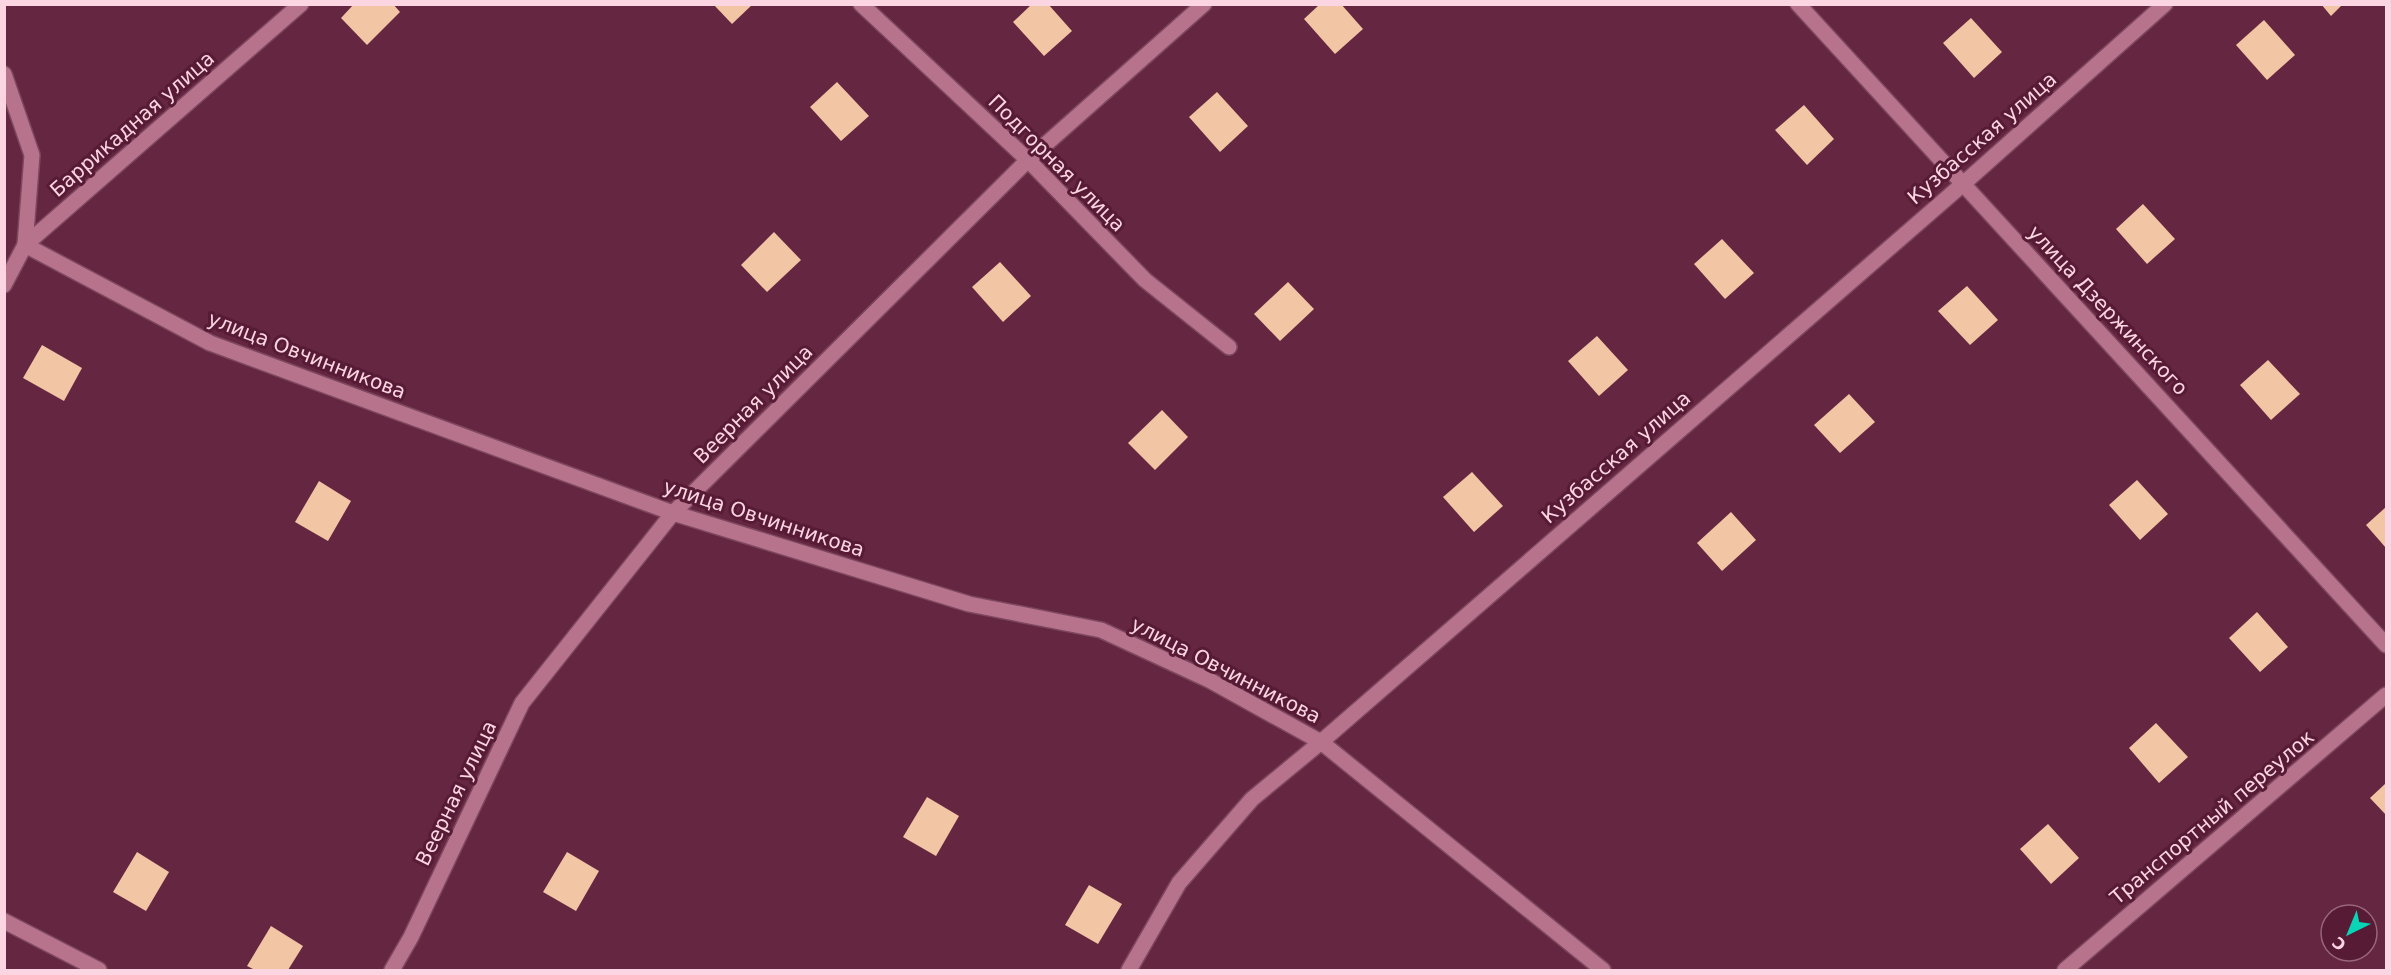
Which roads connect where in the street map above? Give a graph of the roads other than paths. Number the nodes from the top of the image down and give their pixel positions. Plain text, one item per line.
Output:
1 (301, 4) edge
2 (861, 4) edge
3 (1204, 4) edge
4 (1798, 4) edge
5 (2165, 4) edge
6 (4, 74) edge
7 (1028, 160) junction
8 (1963, 184) junction
9 (25, 245) junction
10 (4, 285) edge
11 (1228, 347) dead end
12 (673, 513) junction
13 (2386, 645) edge
14 (2386, 695) edge
15 (1321, 742) junction
16 (4, 921) edge
17 (99, 970) edge
18 (392, 970) edge
19 (1129, 970) edge
20 (1603, 970) edge
21 (2065, 970) edge

1 - 9 street, Баррикадная улица
2 - 7 street, Подгорная улица
3 - 7 street, Веерная улица
4 - 8 street, улица Дзержинского
5 - 8 street, Кузбасская улица
6 - 9 street
7 - 11 street, Подгорная улица
7 - 12 street, Веерная улица
8 - 13 street, улица Дзержинского
8 - 15 street, Кузбасская улица
9 - 10 street, Баррикадная улица
9 - 12 street, улица Овчинникова
12 - 15 street, улица Овчинникова
12 - 18 street, Веерная улица
14 - 21 street, Транспортный переулок
15 - 19 street, Кузбасская улица
15 - 20 street, улица Овчинникова
16 - 17 street

